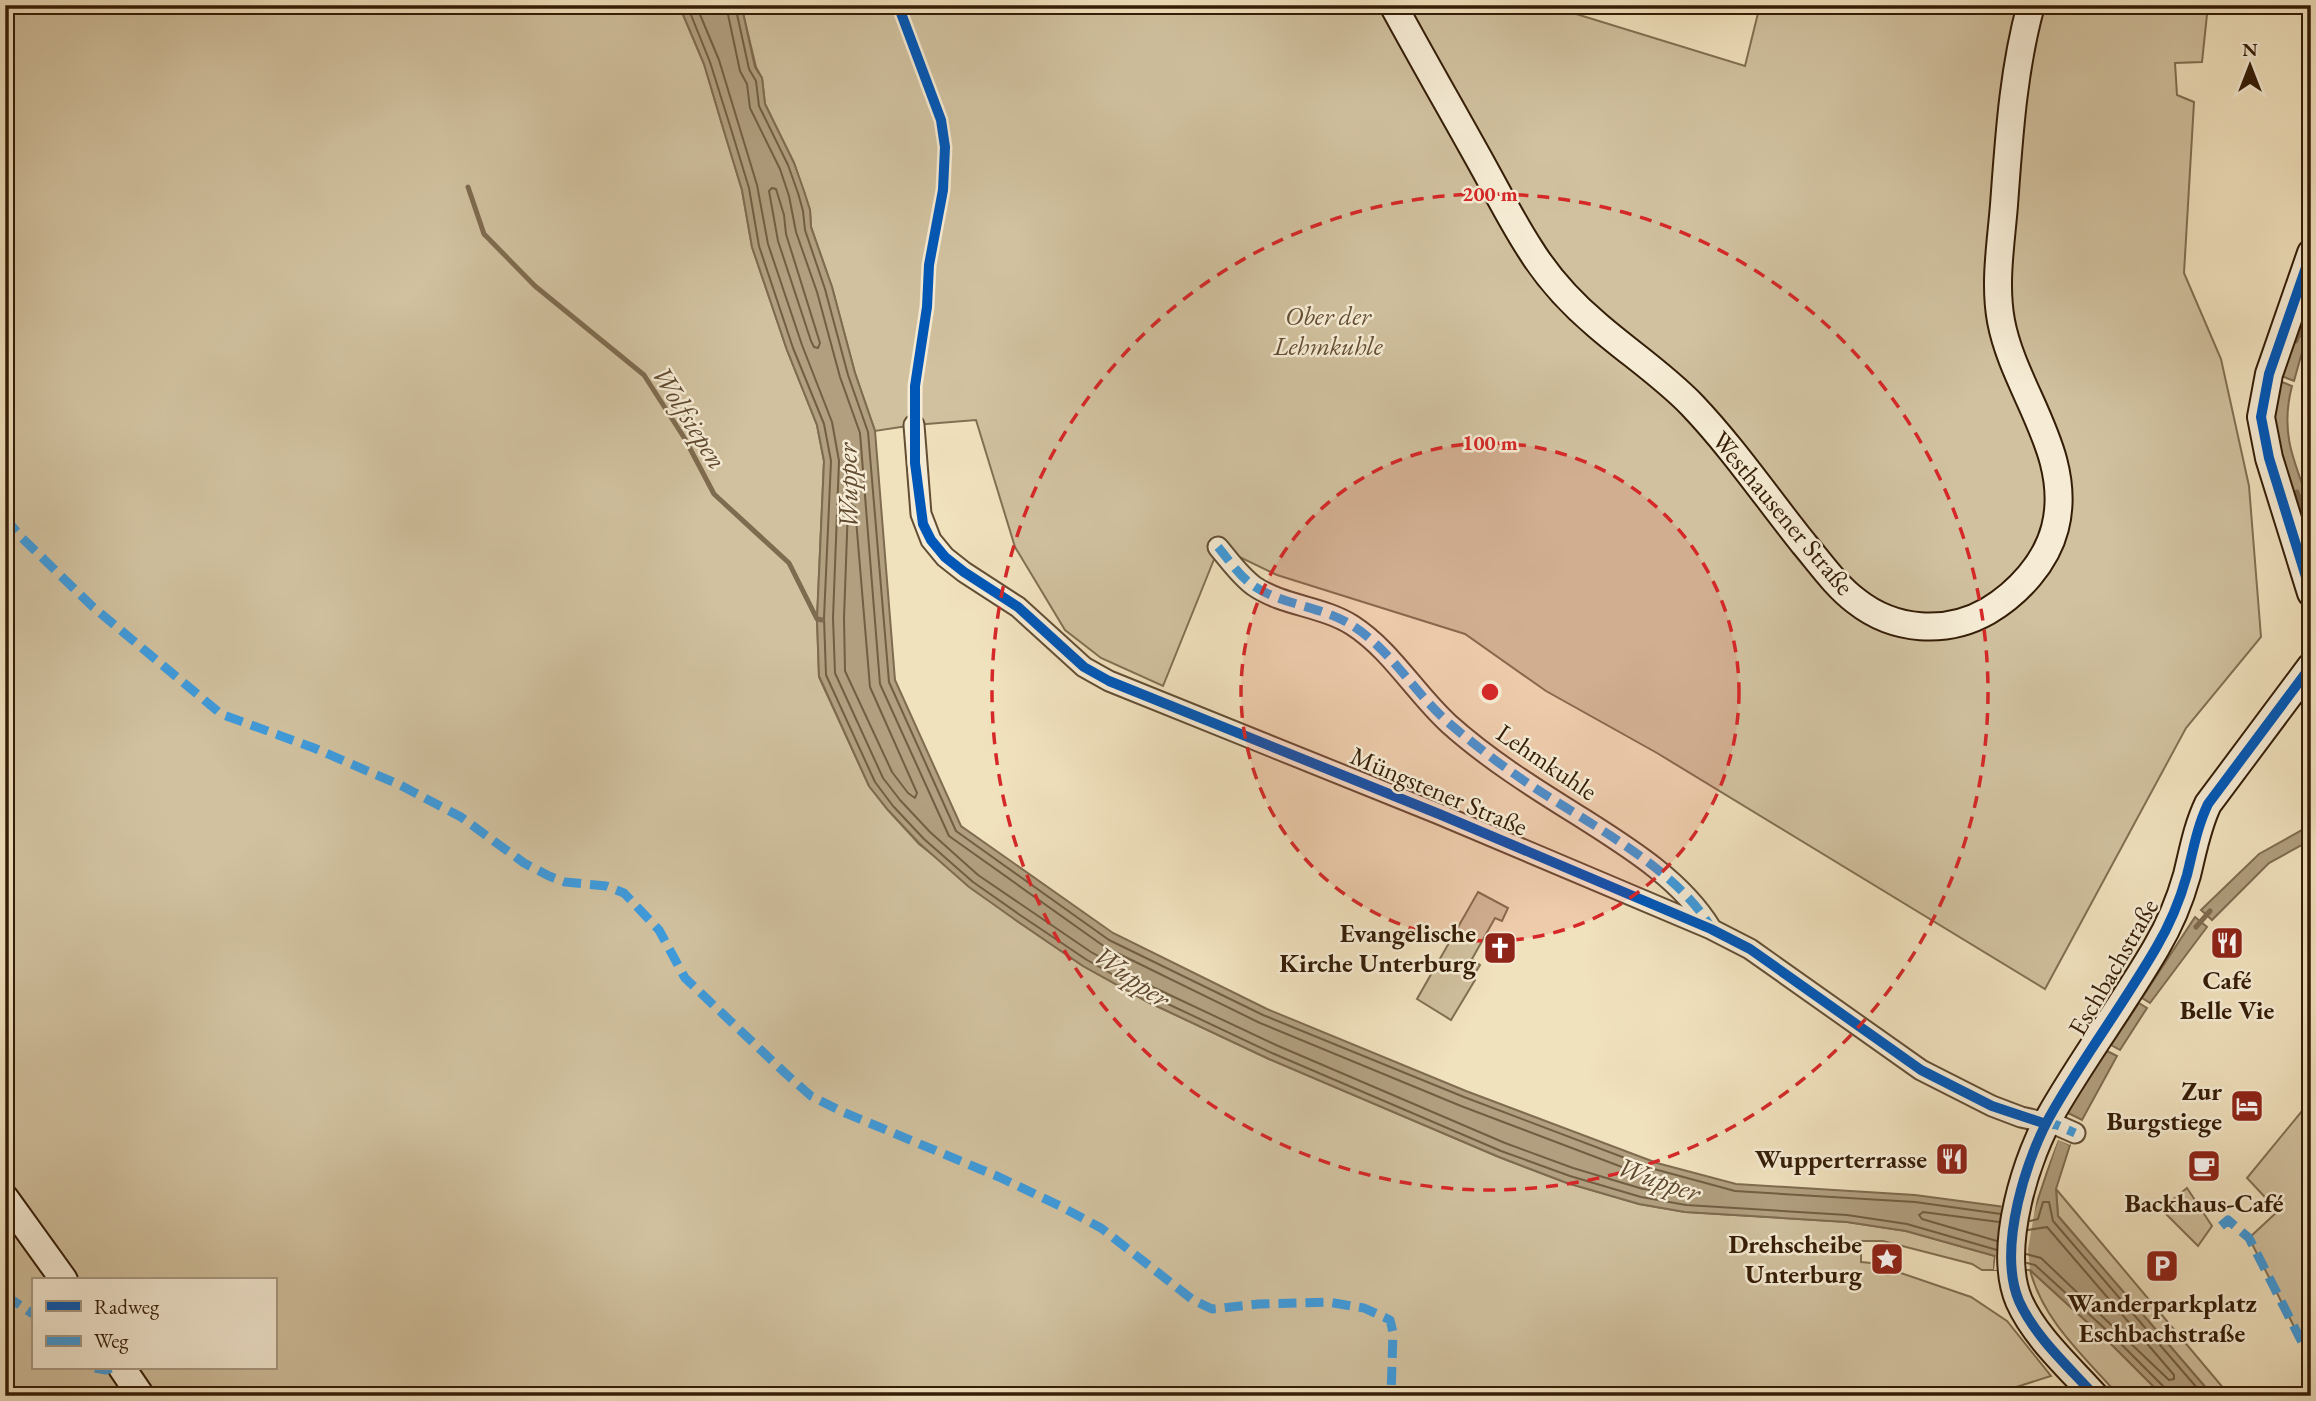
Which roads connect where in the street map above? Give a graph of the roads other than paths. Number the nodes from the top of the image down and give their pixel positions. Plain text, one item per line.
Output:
1 (1393, 5) edge
2 (2031, 5) edge
3 (2311, 253) edge
4 (914, 425) dead end
5 (1219, 547) dead end
6 (2311, 593) edge
7 (2311, 666) edge
8 (1712, 929) junction
9 (2048, 1128) junction
10 (2076, 1133) dead end
11 (5, 1198) edge
12 (63, 1278) edge
13 (123, 1370) edge
14 (141, 1396) edge
15 (2095, 1396) edge

1 - 2 main road, Westhausener Straße
3 - 6 main road
4 - 8 street, Müngstener Straße
5 - 8 street, Lehmkuhle
7 - 9 main road, Eschbachstraße
8 - 9 street, Müngstener Straße
9 - 10 street, Müngstener Straße
9 - 15 main road, Eschbachstraße
11 - 12 main road
13 - 14 main road

